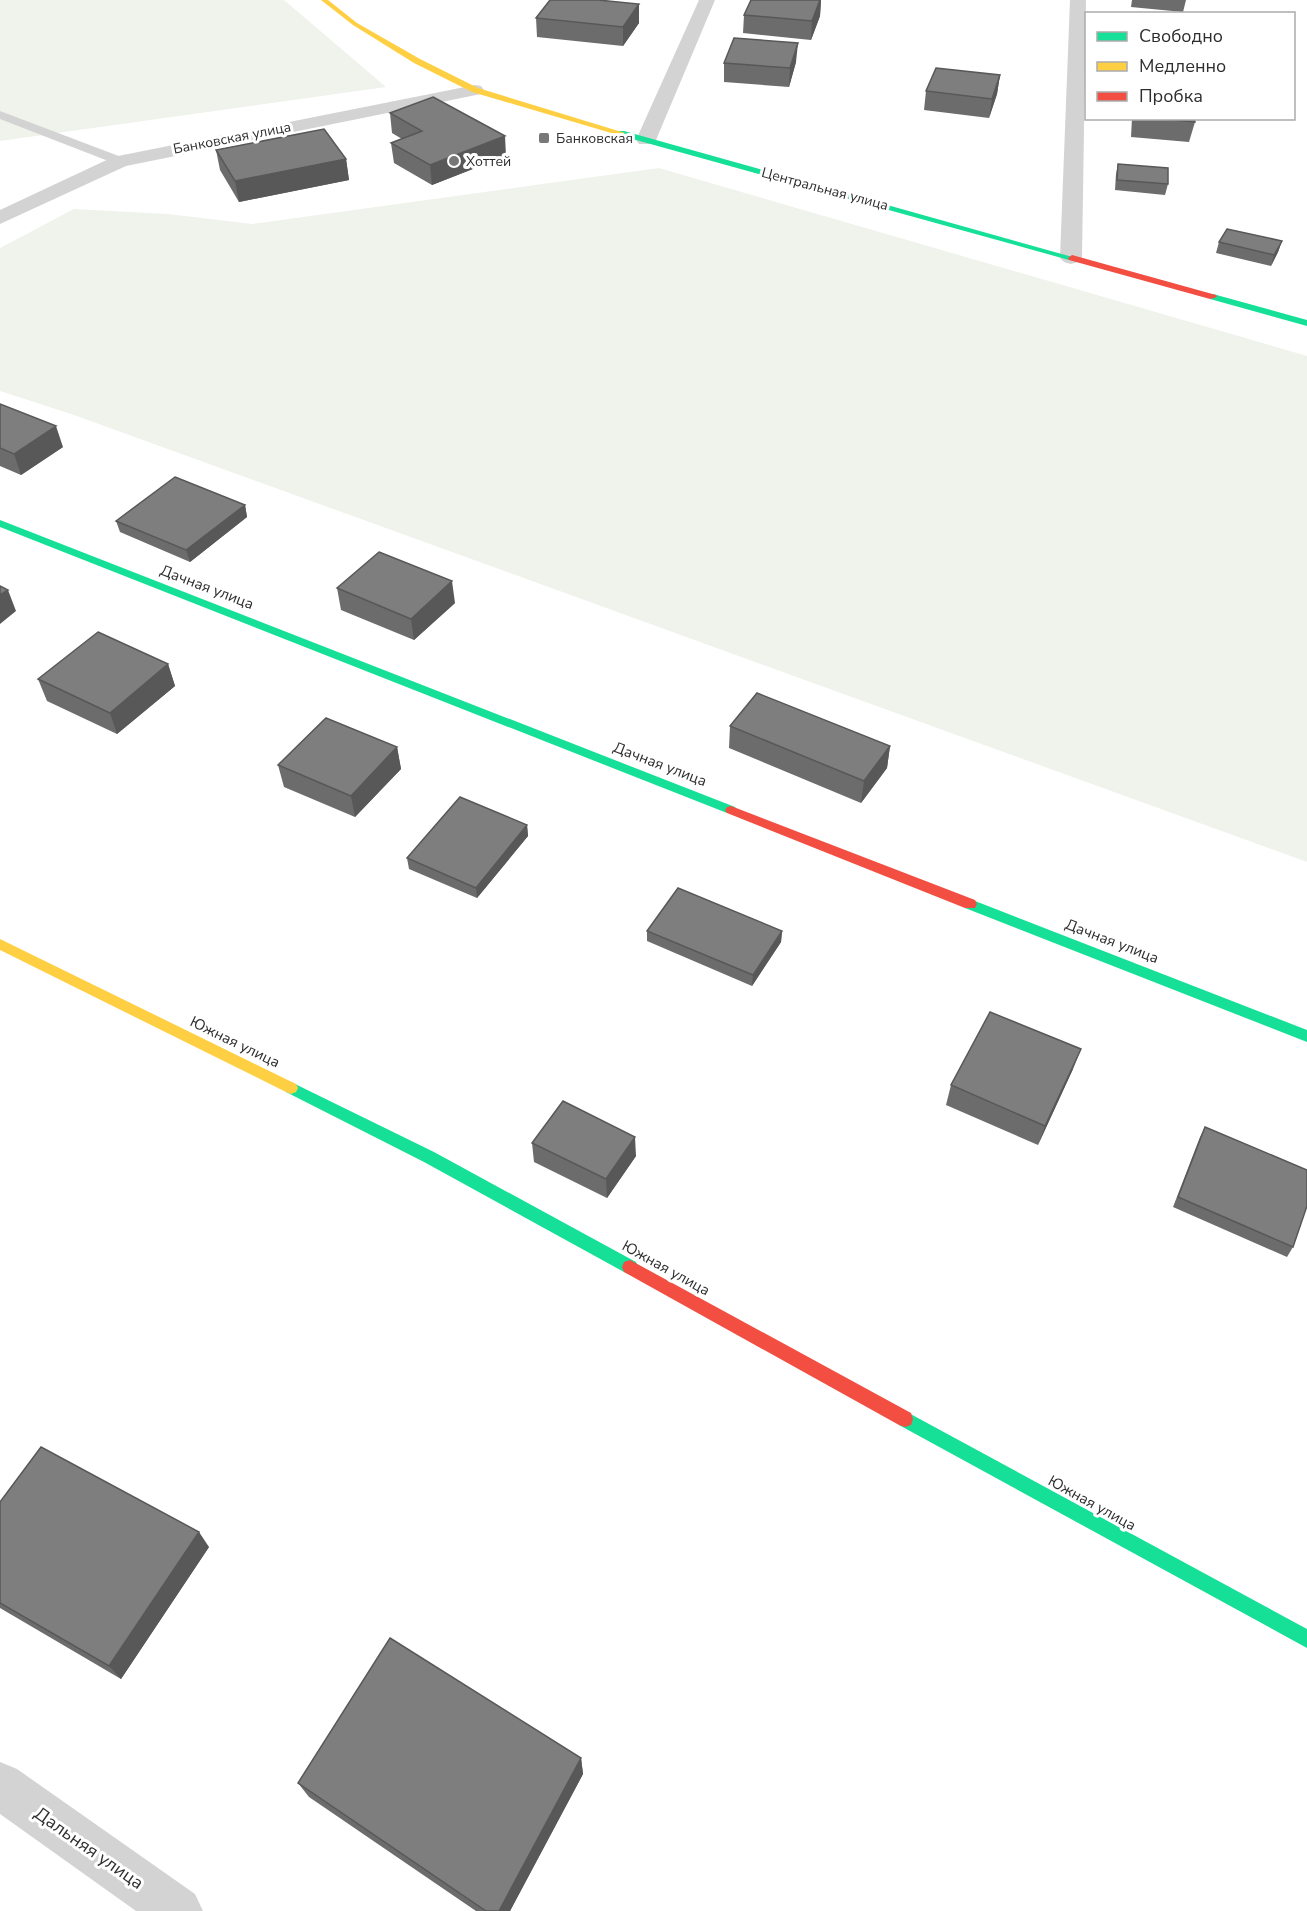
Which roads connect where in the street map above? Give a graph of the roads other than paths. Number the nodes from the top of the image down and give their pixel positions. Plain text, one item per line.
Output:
1 (324, 0) edge
2 (707, 0) edge
3 (1078, 0) edge
4 (475, 90) junction
5 (0, 115) edge
6 (646, 140) junction
7 (120, 161) junction
8 (0, 218) edge
9 (1071, 258) junction
10 (1307, 323) edge
11 (0, 523) edge
12 (0, 944) edge
13 (1307, 1036) edge
14 (1307, 1640) edge
15 (0, 1786) edge
16 (178, 1911) edge

1 - 4 street, Центральная улица
2 - 6 street
3 - 9 street
4 - 6 street, Центральная улица
4 - 7 street, Банковская улица
5 - 7 lane
6 - 9 street, Центральная улица
7 - 8 street, Банковская улица
9 - 10 street, Центральная улица
11 - 13 street, Дачная улица
12 - 14 street, Южная улица
15 - 16 street, Дальняя улица

